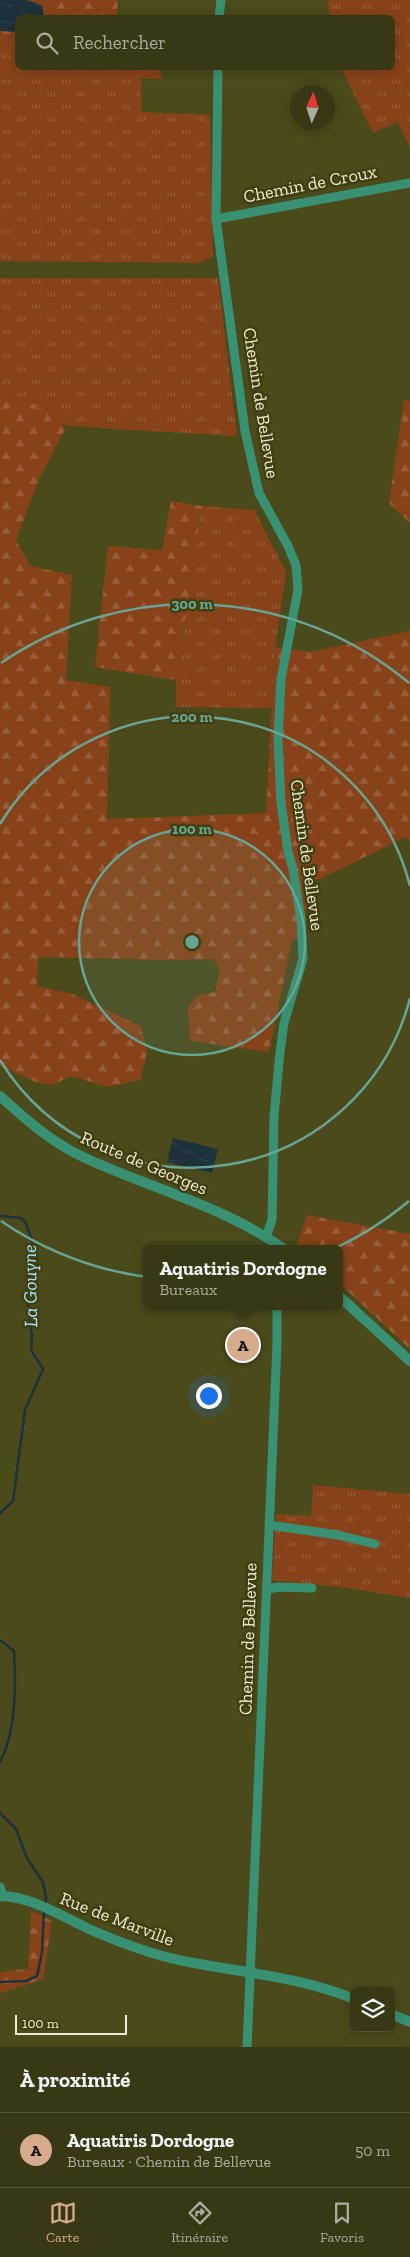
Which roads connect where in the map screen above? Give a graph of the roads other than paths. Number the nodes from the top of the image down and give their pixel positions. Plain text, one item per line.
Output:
1 (221, 0) edge
2 (219, 15) edge
3 (218, 70) edge
4 (410, 182) edge
5 (216, 219) junction
6 (0, 1096) edge
7 (266, 1237) junction
8 (277, 1245) edge
9 (343, 1300) edge
10 (277, 1310) edge
11 (410, 1361) edge
12 (269, 1525) junction
13 (376, 1544) dead end
14 (312, 1588) dead end
15 (266, 1589) junction
16 (1, 1893) edge
17 (250, 1973) junction
18 (350, 1996) edge
19 (395, 2016) edge
20 (410, 2022) edge
21 (247, 2047) edge

1 - 2 street
3 - 5 street, Chemin de Bellevue
4 - 5 street, Chemin de Croux
5 - 7 street, Chemin de Bellevue
6 - 7 street, Route de Georges
7 - 8 street, Route de Georges
9 - 11 street
10 - 12 street, Chemin de Bellevue
12 - 13 street
12 - 15 street, Chemin de Bellevue
14 - 15 street
15 - 17 street, Chemin de Bellevue
16 - 17 street, Rue de Marville
17 - 18 street, Rue de Marville
17 - 21 street, Chemin de Bellevue
19 - 20 street

